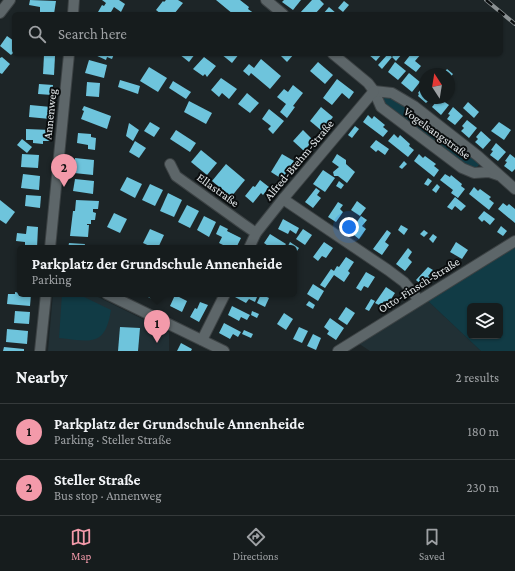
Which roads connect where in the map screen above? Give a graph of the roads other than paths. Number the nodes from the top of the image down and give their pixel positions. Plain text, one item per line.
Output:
1 (10, 0) edge
2 (74, 0) edge
3 (266, 0) edge
4 (73, 12) edge
5 (281, 12) edge
6 (0, 13) edge
7 (69, 56) edge
8 (335, 56) edge
9 (374, 90) junction
10 (170, 164) dead end
11 (498, 175) junction
12 (515, 190) edge
13 (283, 199) junction
14 (256, 233) junction
15 (515, 241) edge
16 (50, 245) edge
17 (250, 245) edge
18 (46, 297) edge
19 (113, 297) edge
20 (224, 297) edge
21 (418, 300) junction
22 (202, 340) junction
23 (40, 351) edge
24 (224, 351) edge
25 (338, 351) edge

1 - 6 street
2 - 4 street
3 - 5 street
7 - 16 street, Annenweg
8 - 9 street, Vogelsangstraße
9 - 11 street, Vogelsangstraße
9 - 11 street, Vogelsangstraße
9 - 13 street, Alfred-Brehm-Straße
10 - 14 street, Ellastraße
11 - 12 street, Vogelsangstraße
13 - 14 street, Alfred-Brehm-Straße
13 - 21 street
14 - 17 street, Alfred-Brehm-Straße
15 - 21 street, Otto-Finsch-Straße
18 - 23 street
19 - 22 street
20 - 22 street
21 - 25 street, Otto-Finsch-Straße
22 - 24 street

